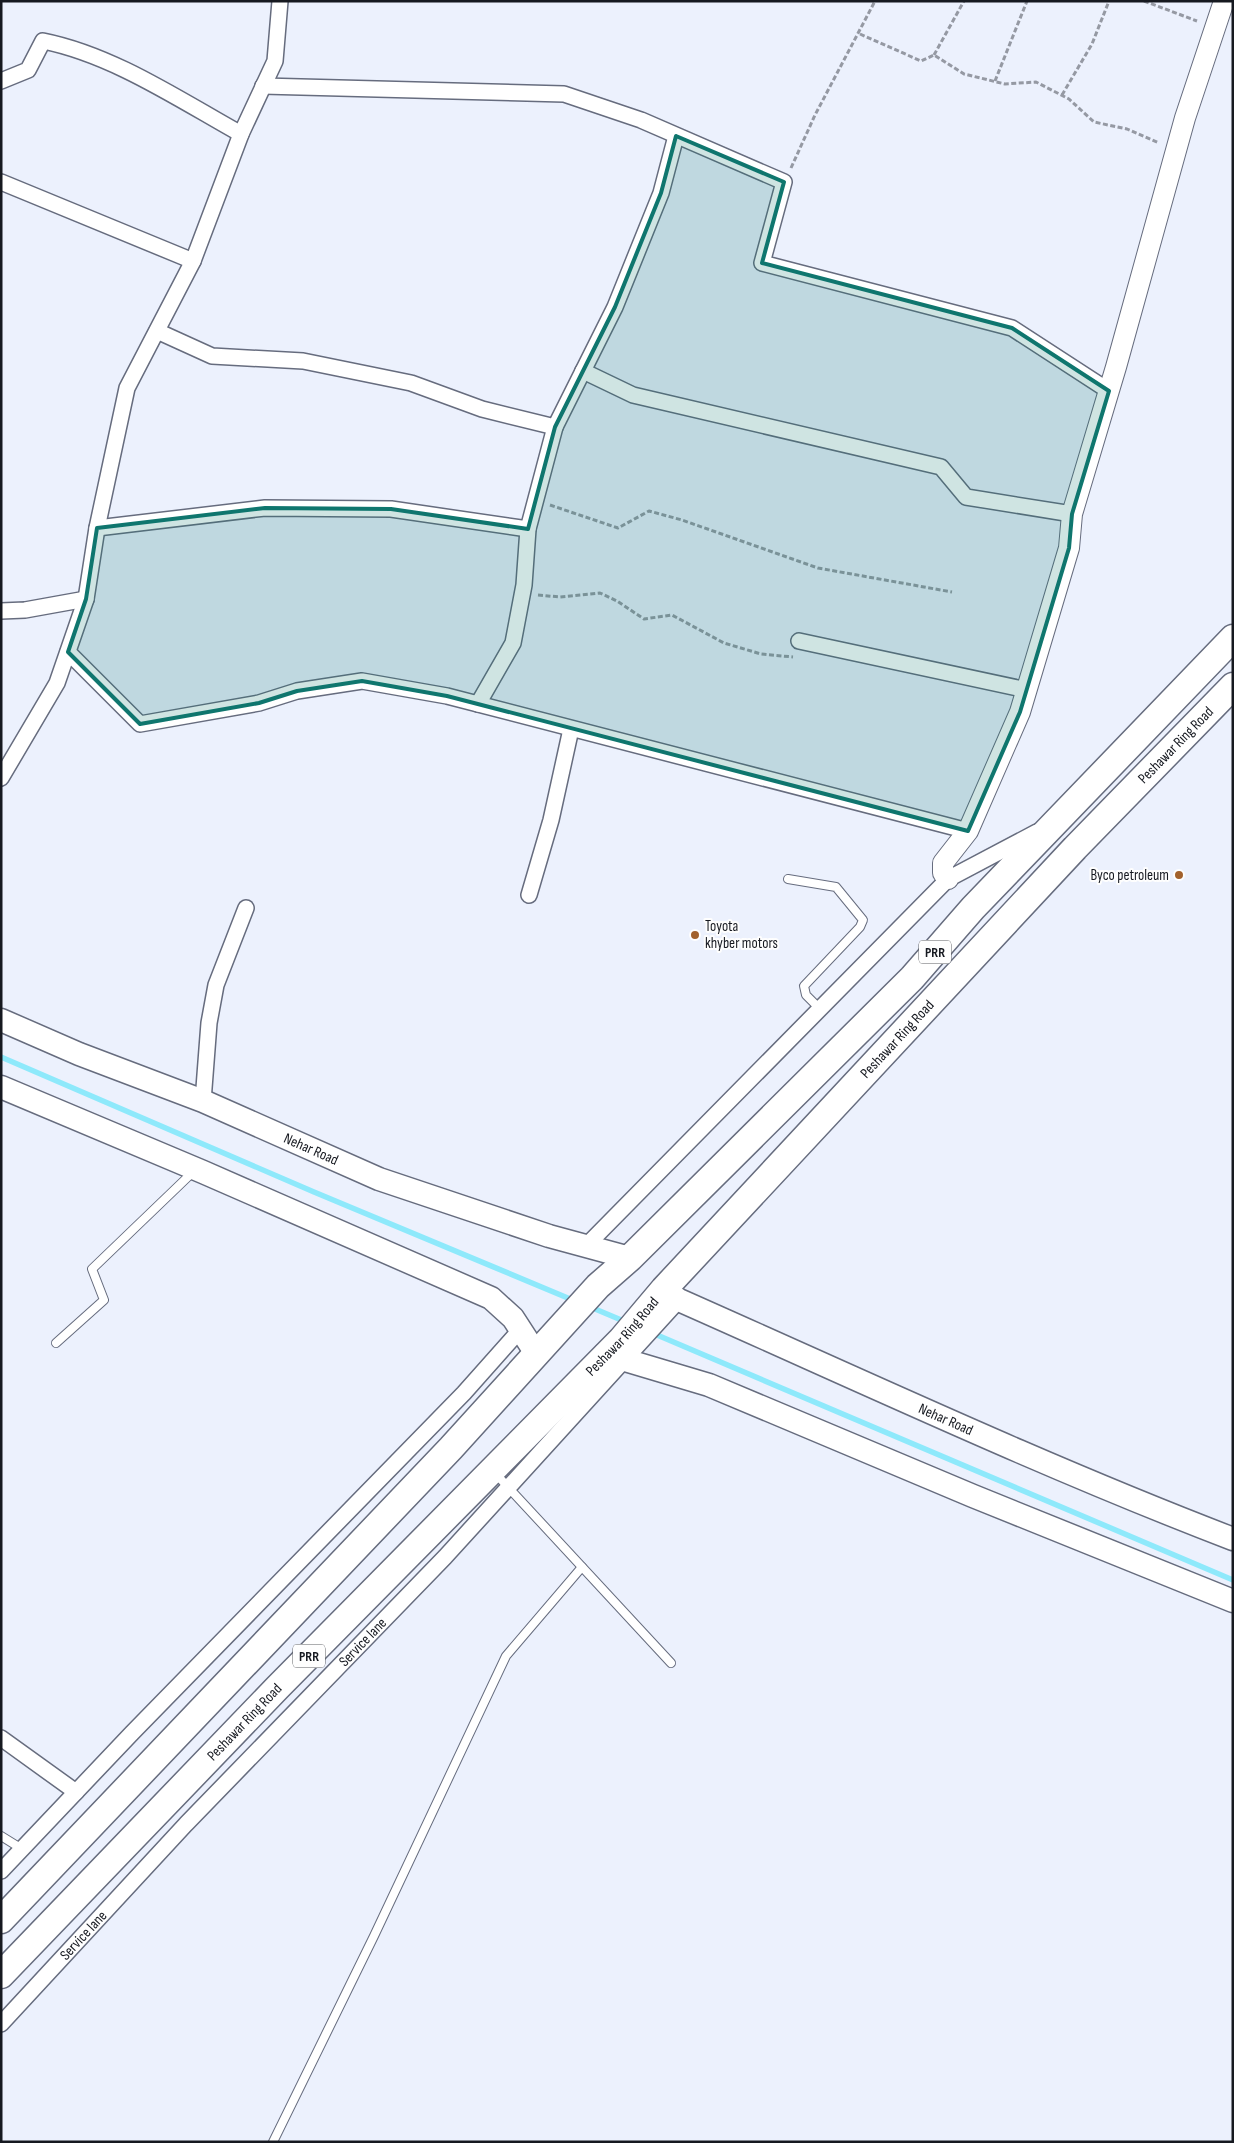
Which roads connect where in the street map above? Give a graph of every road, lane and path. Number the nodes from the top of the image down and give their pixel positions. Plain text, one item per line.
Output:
1 (280, 1) edge
2 (875, 1) edge
3 (964, 1) edge
4 (1027, 1) edge
5 (1110, 1) edge
6 (1144, 1) edge
7 (1224, 1) edge
8 (1215, 28) junction
9 (860, 34) junction
10 (934, 55) junction
11 (1, 81) edge
12 (995, 81) junction
13 (263, 86) junction
14 (1062, 95) junction
15 (241, 134) junction
16 (676, 136) junction
17 (1176, 150) junction
18 (1, 182) edge
19 (784, 182) junction
20 (193, 261) junction
21 (157, 331) junction
22 (583, 371) junction
23 (1109, 390) junction
24 (555, 427) junction
25 (536, 500) junction
26 (1072, 514) junction
27 (97, 528) junction
28 (528, 529) junction
29 (952, 592) dead end
30 (522, 593) junction
31 (86, 599) junction
32 (1, 611) edge
33 (1233, 638) edge
34 (798, 641) joint
35 (68, 652) junction
36 (1190, 684) junction
37 (1233, 686) edge
38 (1027, 690) junction
39 (478, 704) junction
40 (1213, 706) junction
41 (572, 729) junction
42 (1, 778) edge
43 (1056, 822) junction
44 (968, 831) junction
45 (788, 879) dead end
46 (948, 879) junction
47 (529, 895) dead end
48 (246, 908) dead end
49 (820, 1009) junction
50 (1, 1020) edge
51 (1, 1087) edge
52 (203, 1101) junction
53 (196, 1169) junction
54 (586, 1246) junction
55 (630, 1258) junction
56 (664, 1298) junction
57 (520, 1330) junction
58 (56, 1343) dead end
59 (617, 1351) junction
60 (537, 1354) junction
61 (500, 1478) junction
62 (1233, 1539) edge
63 (582, 1567) junction
64 (1233, 1602) edge
65 (671, 1663) dead end
66 (1, 1738) edge
67 (76, 1792) junction
68 (1, 1836) edge
69 (22, 1849) junction
70 (1, 1871) edge
71 (1, 1920) edge
72 (1, 1975) edge
73 (1, 2024) edge
74 (273, 2142) edge

1 - 13 street
2 - 9 path
3 - 10 path
4 - 12 path
5 - 14 path
6 - 8 path
7 - 8 street
8 - 17 street
9 - 10 path
9 - 19 path
10 - 12 path
11 - 15 street
12 - 14 path
13 - 15 street
13 - 16 street
14 - 17 path
15 - 20 street
16 - 19 street
16 - 22 street
17 - 23 street
18 - 20 street
19 - 23 street
20 - 21 street
21 - 24 street
21 - 27 street
22 - 24 street
22 - 26 street
23 - 26 street
24 - 25 street
25 - 28 street
25 - 29 path
26 - 38 street
27 - 28 street
27 - 31 street
28 - 30 street
30 - 34 path
30 - 39 street
31 - 32 street
31 - 35 street
33 - 36 highway, Peshawar Ring Road / PRR
34 - 38 street
35 - 39 street
35 - 42 street
36 - 40 highway
36 - 43 highway, Peshawar Ring Road / PRR
37 - 40 highway, Peshawar Ring Road / PRR
38 - 44 street
39 - 41 street
40 - 56 highway, Peshawar Ring Road / PRR
41 - 44 street
41 - 47 street
43 - 46 street
43 - 55 highway, Peshawar Ring Road / PRR
44 - 46 street
45 - 49 lane
46 - 49 street
48 - 52 street
49 - 54 street
50 - 52 main road, Nehar Road
51 - 53 main road
52 - 54 main road, Nehar Road
53 - 57 main road
53 - 58 lane
54 - 55 main road, Nehar Road
55 - 60 highway, Peshawar Ring Road / PRR
56 - 59 highway, Peshawar Ring Road / PRR
56 - 62 main road, Nehar Road
57 - 60 main road
57 - 67 street
59 - 61 highway, Peshawar Ring Road / PRR
59 - 64 main road
60 - 71 highway, Peshawar Ring Road / PRR
61 - 63 lane
61 - 72 highway, Peshawar Ring Road / PRR
61 - 73 street, Service lane
63 - 65 lane
63 - 74 lane
66 - 67 street
67 - 69 street
68 - 69 lane
69 - 70 street

